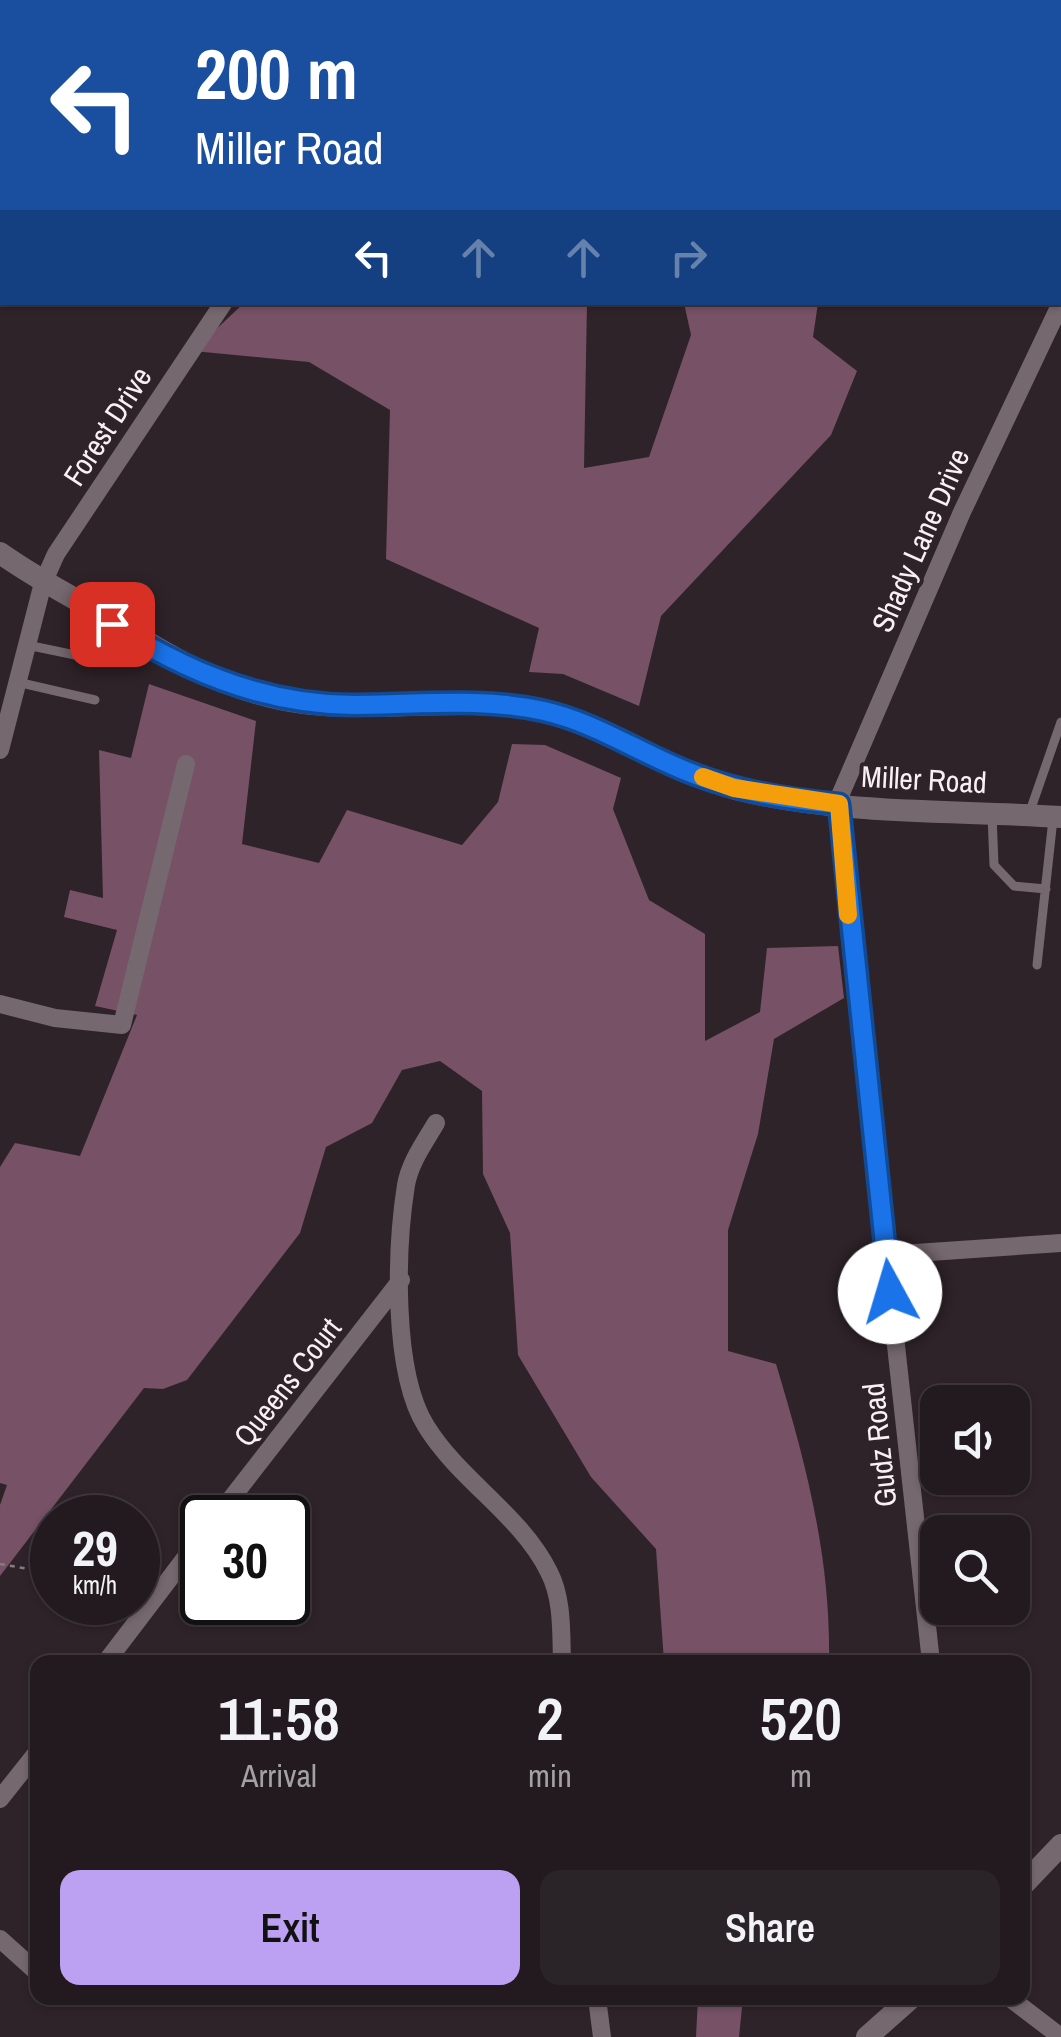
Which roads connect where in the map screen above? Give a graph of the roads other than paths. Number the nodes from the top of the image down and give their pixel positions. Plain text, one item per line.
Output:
1 (222, 305) edge
2 (1059, 305) edge
3 (0, 552) edge
4 (43, 584) junction
5 (27, 645) junction
6 (104, 662) dead end
7 (17, 682) junction
8 (95, 700) dead end
9 (1061, 722) edge
10 (0, 750) edge
11 (186, 764) dead end
12 (839, 804) junction
13 (992, 813) junction
14 (1029, 815) junction
15 (1057, 816) edge
16 (1046, 889) junction
17 (1038, 965) dead end
18 (0, 1004) edge
19 (436, 1123) dead end
20 (1061, 1243) edge
21 (886, 1255) junction
22 (401, 1280) junction
23 (234, 1495) edge
24 (180, 1565) edge
25 (111, 1655) edge
26 (562, 1655) edge
27 (930, 1655) edge
28 (30, 1761) edge
29 (0, 1799) edge
30 (1061, 1845) edge
31 (1030, 1878) edge
32 (0, 1938) edge
33 (30, 1967) edge
34 (597, 2005) edge
35 (902, 2005) edge
36 (1019, 2005) edge
37 (602, 2037) edge
38 (867, 2037) edge
39 (1061, 2037) edge

1 - 4 street, Forest Drive
2 - 12 street, Shady Lane Drive
3 - 4 street, Miller Road
4 - 5 street, Forest Drive
4 - 12 street, Miller Road
5 - 6 lane
5 - 7 street, Forest Drive
7 - 8 lane
7 - 10 street, Forest Drive
9 - 14 lane
11 - 18 street
12 - 13 street, Miller Road
12 - 21 street, Gudz Road
13 - 14 street, Miller Road
13 - 16 lane
14 - 15 street, Miller Road
15 - 16 lane
16 - 17 lane
19 - 22 street
20 - 21 street
21 - 27 street, Gudz Road
22 - 23 street, Queens Court
22 - 26 street
24 - 25 street
28 - 29 street
30 - 31 street
32 - 33 street
34 - 37 street
35 - 38 street
36 - 39 street

